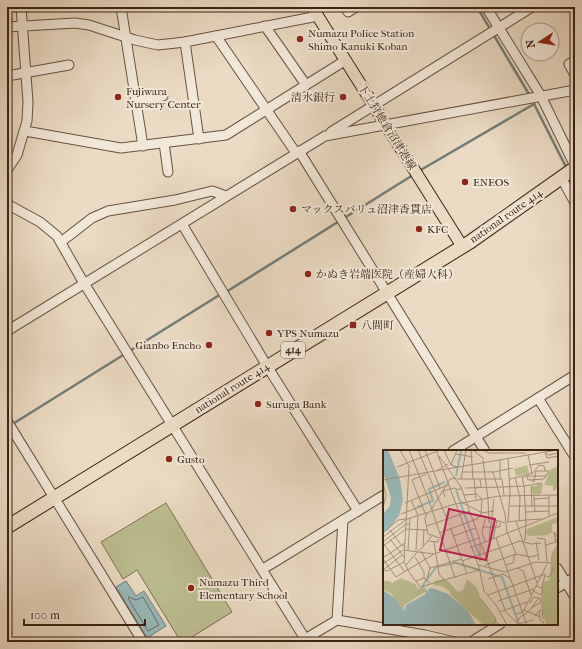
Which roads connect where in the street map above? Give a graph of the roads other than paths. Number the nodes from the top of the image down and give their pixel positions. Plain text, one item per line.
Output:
1 (21, 7) edge
2 (121, 7) edge
3 (345, 7) edge
4 (356, 7) edge
5 (486, 7) edge
6 (532, 7) edge
7 (316, 10) edge
8 (21, 26) junction
9 (265, 26) junction
10 (7, 27) edge
11 (498, 28) junction
12 (124, 36) junction
13 (216, 36) junction
14 (186, 42) junction
15 (346, 60) junction
16 (575, 61) edge
17 (69, 65) dead end
18 (25, 74) junction
19 (7, 76) edge
20 (575, 76) edge
21 (306, 85) junction
22 (575, 90) edge
23 (163, 96) dead end
24 (541, 96) junction
25 (135, 100) junction
26 (374, 105) junction
27 (267, 110) junction
28 (386, 124) junction
29 (25, 131) junction
30 (325, 136) junction
31 (199, 139) junction
32 (164, 143) junction
33 (143, 146) junction
34 (297, 152) junction
35 (575, 167) edge
36 (7, 170) edge
37 (168, 172) dead end
38 (561, 177) junction
39 (226, 196) junction
40 (575, 203) edge
41 (7, 204) edge
42 (182, 224) junction
43 (61, 242) junction
44 (462, 246) junction
45 (84, 283) junction
46 (387, 292) junction
47 (7, 331) edge
48 (267, 366) junction
49 (575, 375) edge
50 (538, 398) junction
51 (7, 421) edge
52 (172, 426) junction
53 (476, 437) junction
54 (455, 450) edge
55 (483, 450) edge
56 (575, 457) edge
57 (383, 496) edge
58 (54, 498) junction
59 (358, 511) junction
60 (343, 520) junction
61 (7, 527) edge
62 (263, 569) junction
63 (558, 570) edge
64 (575, 577) edge
65 (566, 583) junction
66 (558, 587) edge
67 (575, 597) edge
68 (337, 620) junction
69 (498, 625) edge
70 (425, 638) edge
71 (306, 641) edge
72 (143, 642) edge
73 (455, 642) edge
74 (471, 642) edge

1 - 8 street
2 - 12 street
3 - 4 street
5 - 11 street
6 - 11 street
7 - 9 street
7 - 15 main road, 下土狩徳倉沼津港線
8 - 10 street
8 - 12 street
8 - 18 street
9 - 13 street
9 - 21 street
11 - 24 street
11 - 26 street
12 - 14 street
12 - 25 street
13 - 14 street
13 - 27 street
14 - 31 street
15 - 21 street
15 - 26 main road, 下土狩徳倉沼津港線
16 - 20 street
17 - 18 street
18 - 19 street
18 - 29 street
21 - 27 street
22 - 24 street
23 - 25 street
24 - 28 street
24 - 35 street
25 - 33 street
26 - 28 main road, 下土狩徳倉沼津港線
26 - 30 street
27 - 31 street
27 - 34 street
28 - 30 street
28 - 44 main road, 下土狩徳倉沼津港線
29 - 33 street
29 - 36 street
30 - 34 street
31 - 32 street
32 - 33 street
32 - 37 street
34 - 39 street
34 - 46 street
35 - 38 highway, national route 414 / 414
38 - 40 street
38 - 44 highway, national route 414 / 414
39 - 42 street
39 - 43 street
41 - 43 street
42 - 45 street
42 - 48 street
43 - 45 street
44 - 46 highway, national route 414 / 414
45 - 47 street
45 - 52 street
46 - 48 highway, national route 414 / 414
46 - 53 street
48 - 52 highway, national route 414 / 414
48 - 59 street
49 - 50 street
50 - 53 street
50 - 56 street
51 - 58 street
52 - 58 highway, national route 414 / 414
52 - 62 street
53 - 54 street
53 - 55 street
57 - 59 street
58 - 61 highway, national route 414 / 414
58 - 72 street
59 - 60 street
60 - 62 street
60 - 68 street
62 - 71 street
63 - 65 street
64 - 65 street
65 - 66 street
65 - 67 street
68 - 70 street
68 - 71 street
69 - 74 street
70 - 73 street

